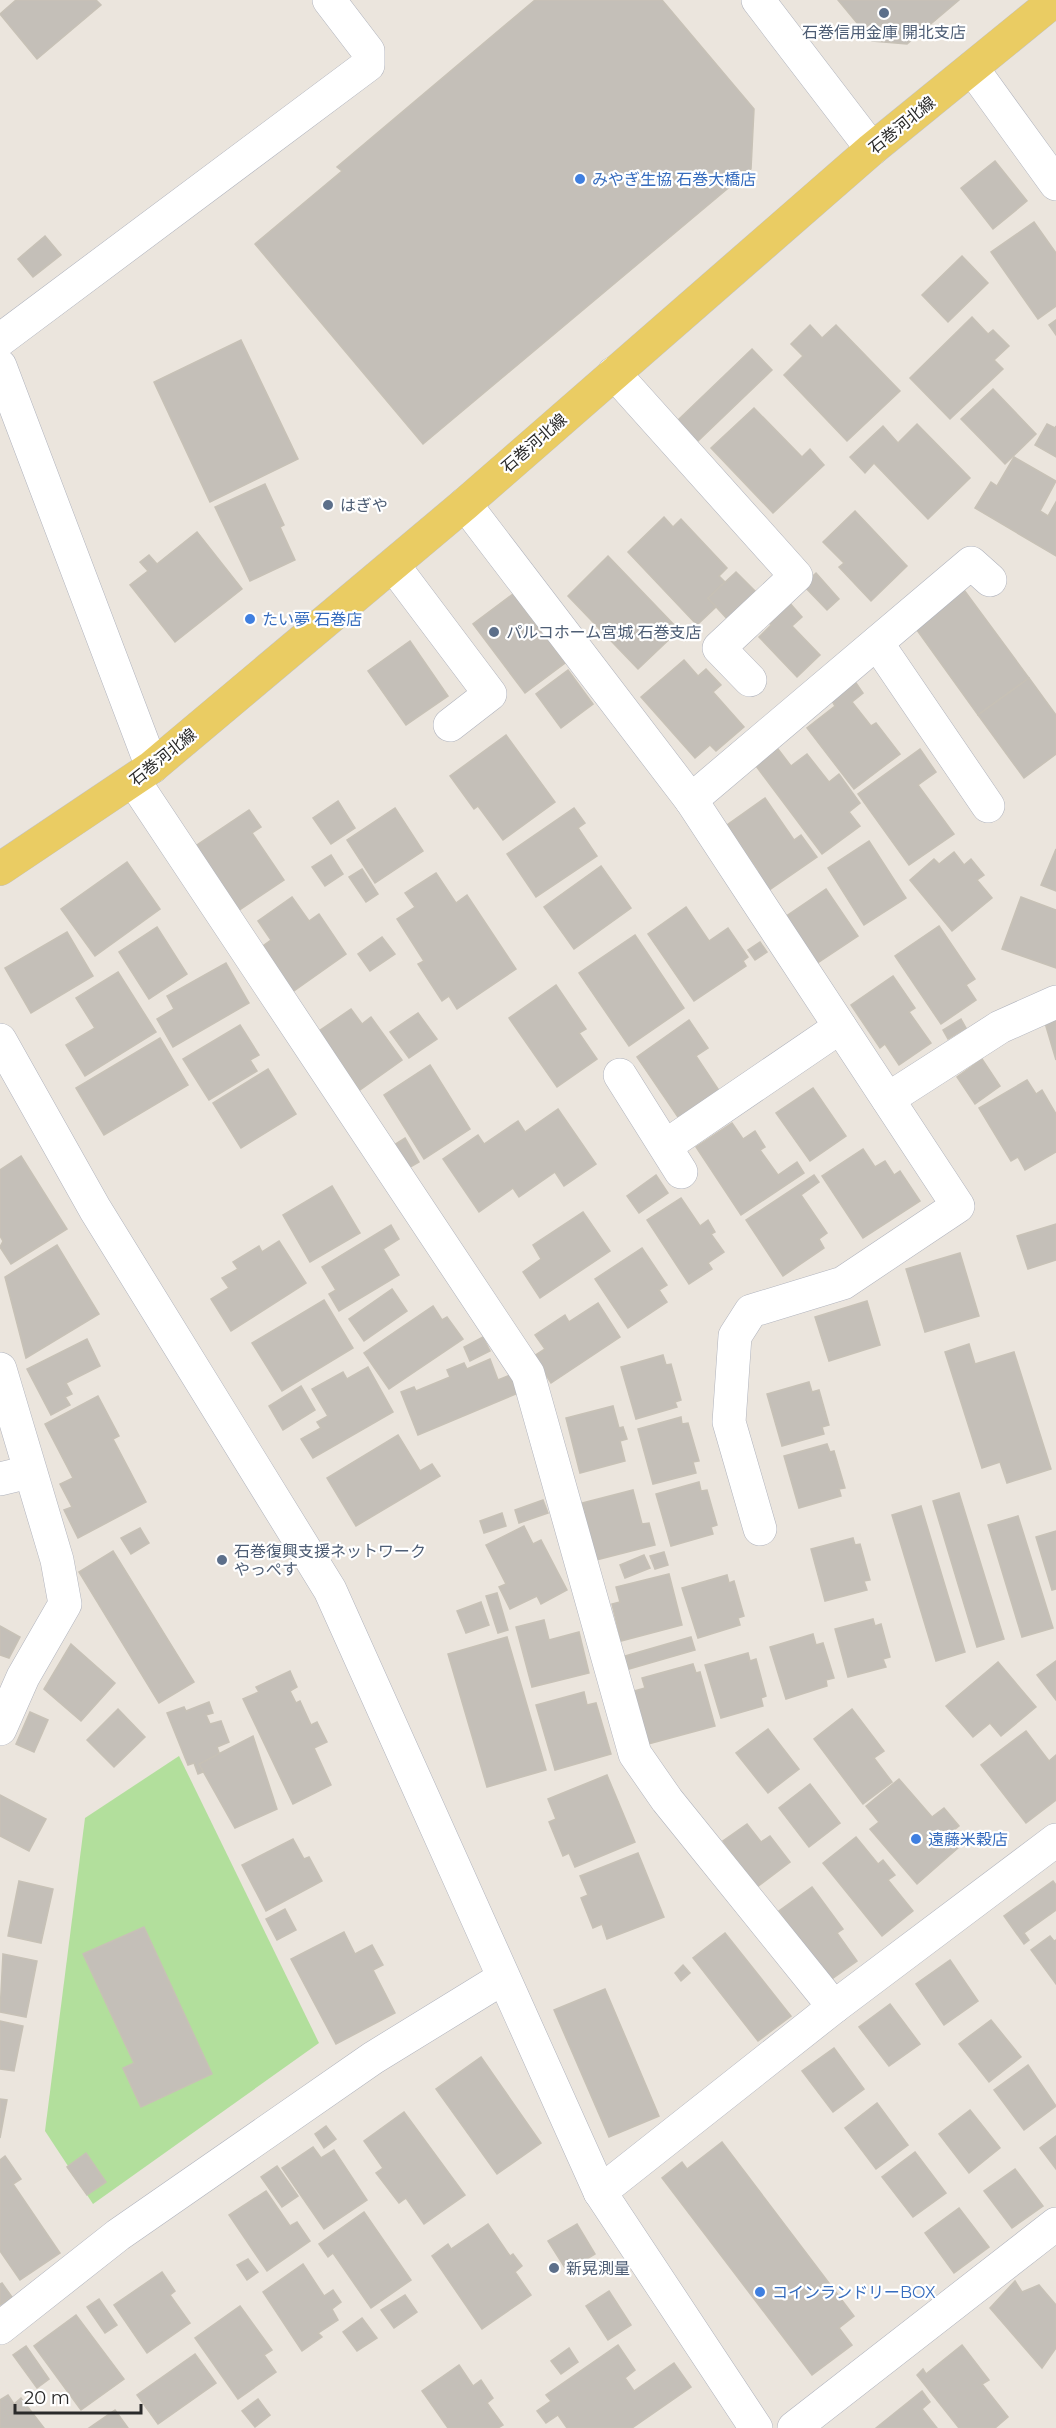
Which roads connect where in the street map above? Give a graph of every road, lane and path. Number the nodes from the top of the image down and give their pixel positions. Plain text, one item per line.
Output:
1 (329, 0) edge
2 (758, 0) edge
3 (1055, 0) edge
4 (972, 68) junction
5 (872, 149) junction
6 (1056, 184) edge
7 (0, 340) edge
8 (0, 366) edge
9 (614, 374) junction
10 (465, 504) junction
11 (393, 565) junction
12 (990, 580) dead end
13 (877, 643) junction
14 (750, 680) dead end
15 (450, 725) dead end
16 (143, 774) junction
17 (691, 800) junction
18 (988, 806) dead end
19 (0, 869) edge
20 (1056, 1002) edge
21 (840, 1027) junction
22 (0, 1040) edge
23 (621, 1075) dead end
24 (888, 1099) junction
25 (0, 1369) edge
26 (14, 1475) edge
27 (760, 1529) dead end
28 (0, 1729) edge
29 (1056, 1840) edge
30 (503, 1978) junction
31 (834, 2007) junction
32 (600, 2192) junction
33 (1056, 2223) edge
34 (0, 2328) edge
35 (756, 2428) edge
36 (794, 2428) edge

1 - 7 street
2 - 5 street
3 - 4 main road, 石巻河北線
4 - 5 main road, 石巻河北線
4 - 6 street
5 - 9 main road, 石巻河北線
8 - 16 street
9 - 10 main road, 石巻河北線
9 - 14 street
10 - 11 main road, 石巻河北線
10 - 17 street
11 - 15 street
11 - 16 main road, 石巻河北線
12 - 13 street
13 - 17 street
13 - 18 street
16 - 19 main road, 石巻河北線
16 - 31 street
17 - 21 street
20 - 24 street
21 - 23 street
21 - 24 street
22 - 30 street
24 - 27 street
25 - 26 street
26 - 28 street
29 - 31 street
30 - 32 street
30 - 34 street
31 - 32 street
32 - 35 street
33 - 36 street

